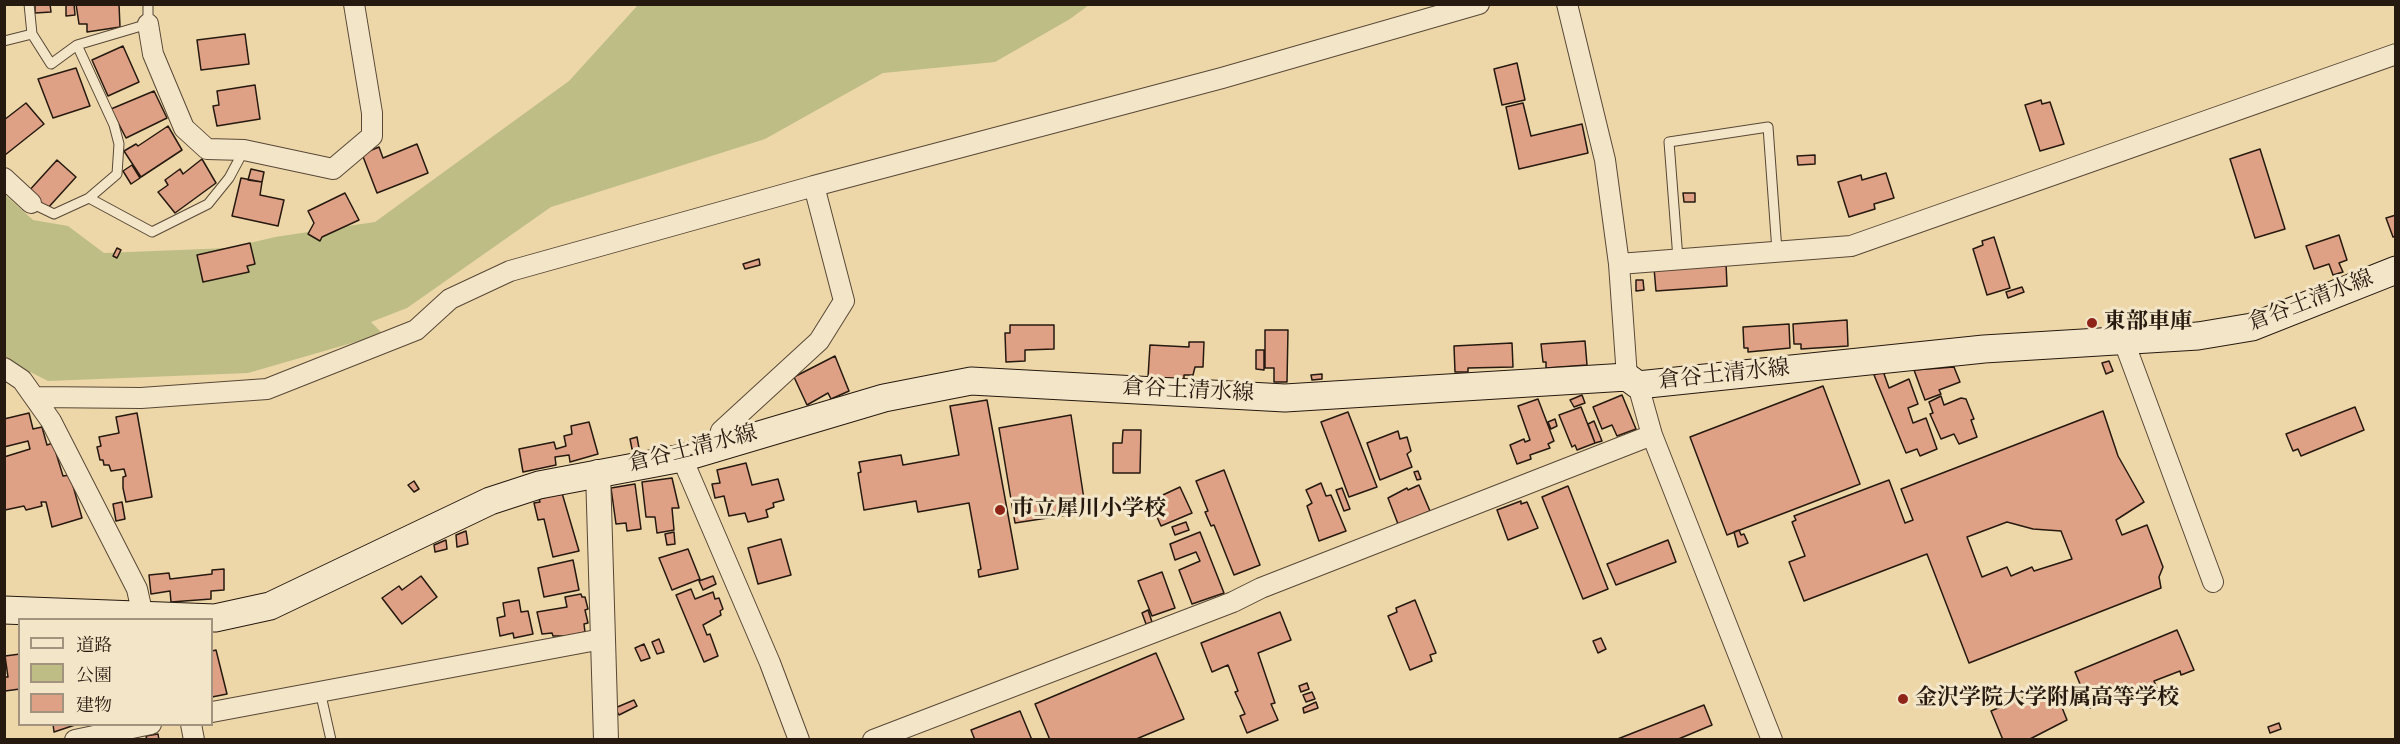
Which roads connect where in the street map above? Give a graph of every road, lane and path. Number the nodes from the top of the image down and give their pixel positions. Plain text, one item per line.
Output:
1 (29, 4) edge
2 (148, 4) edge
3 (354, 4) edge
4 (1479, 4) edge
5 (1567, 4) edge
6 (148, 24) junction
7 (32, 34) junction
8 (4, 41) edge
9 (76, 45) junction
10 (2396, 54) edge
11 (244, 150) junction
12 (4, 178) edge
13 (814, 186) junction
14 (89, 198) junction
15 (31, 203) joint
16 (1777, 251) junction
17 (1678, 259) junction
18 (1619, 264) junction
19 (2396, 270) edge
20 (2123, 339) junction
21 (4, 368) edge
22 (1633, 381) junction
23 (36, 397) junction
24 (1652, 435) junction
25 (717, 447) junction
26 (682, 458) junction
27 (597, 472) junction
28 (2213, 582) dead end
29 (4, 610) edge
30 (143, 616) junction
31 (170, 618) edge
32 (602, 639) junction
33 (320, 691) junction
34 (213, 712) edge
35 (142, 726) edge
36 (75, 740) edge
37 (331, 740) edge
38 (606, 740) edge
39 (799, 740) edge
40 (873, 740) edge
41 (1772, 740) edge

1 - 7 lane
2 - 6 lane
3 - 11 street
4 - 13 street
5 - 18 street
6 - 9 lane
6 - 11 street
7 - 8 lane
7 - 9 lane
9 - 14 lane
10 - 16 street
11 - 14 lane
12 - 15 street
13 - 23 street
13 - 25 street
14 - 15 lane
16 - 17 street
16 - 17 lane
17 - 18 street
18 - 22 street
19 - 20 main road, 倉谷土清水線
20 - 22 main road, 倉谷土清水線
20 - 28 street
21 - 23 street
22 - 24 street
22 - 25 main road, 倉谷土清水線
23 - 30 street
24 - 40 street
24 - 41 street
25 - 26 main road, 倉谷土清水線
26 - 27 main road, 倉谷土清水線
26 - 39 street
27 - 31 main road, 倉谷土清水線
27 - 32 street
29 - 30 main road, 倉谷土清水線
30 - 31 main road, 倉谷土清水線
32 - 33 street
32 - 38 street
33 - 34 street
33 - 37 lane
35 - 36 street

